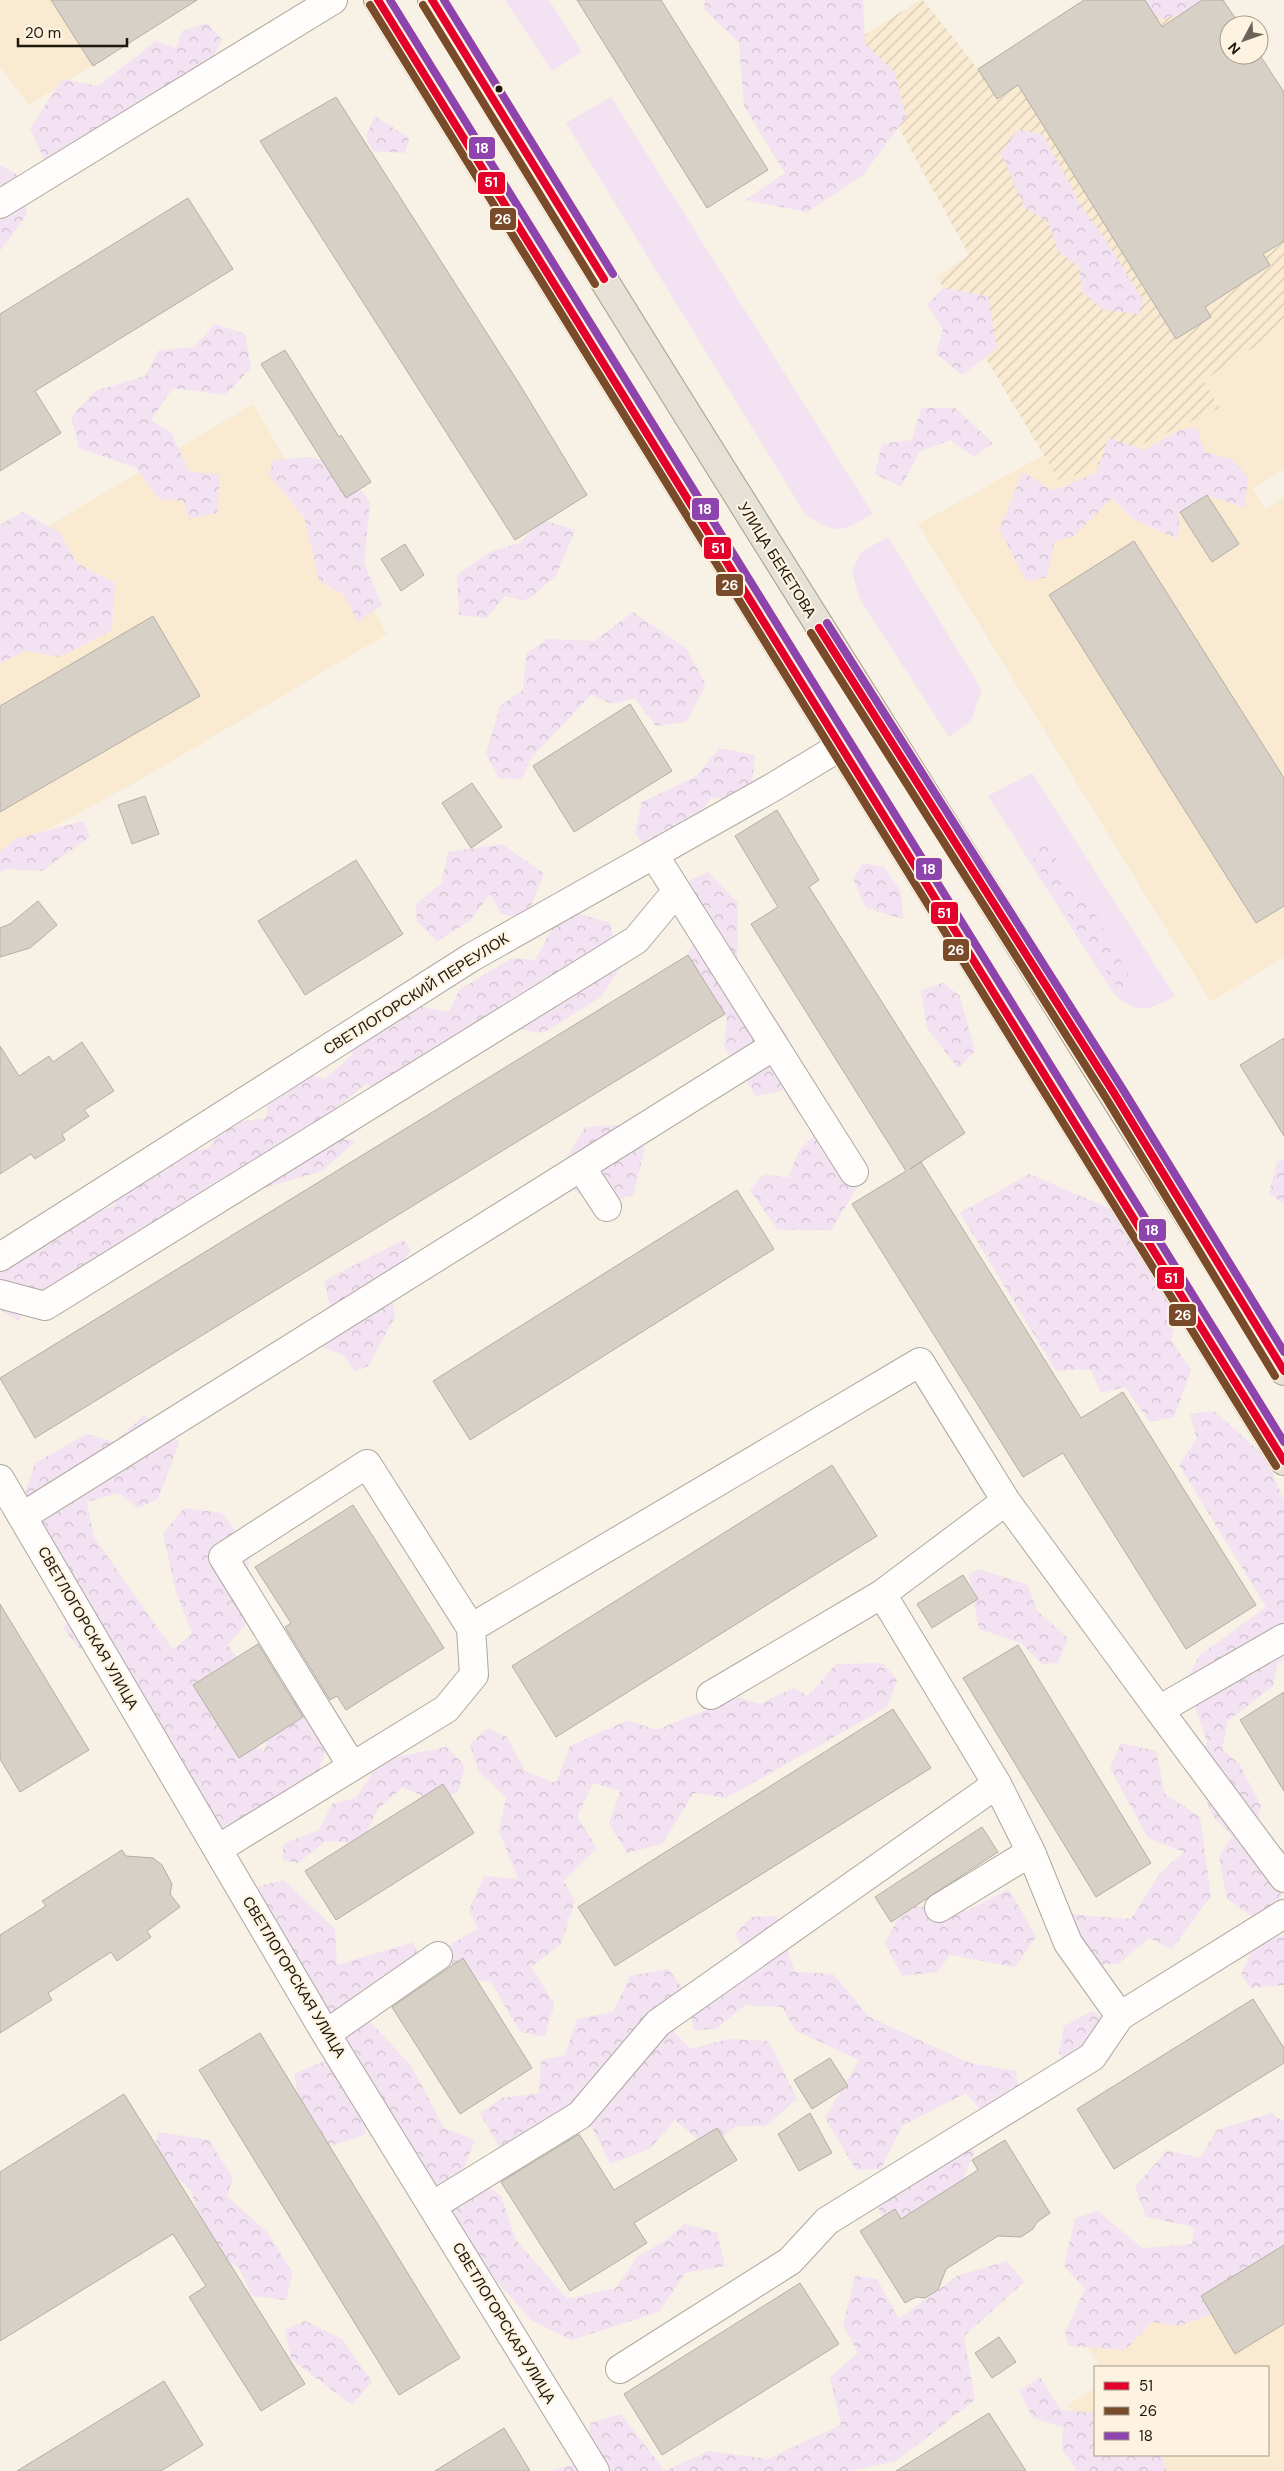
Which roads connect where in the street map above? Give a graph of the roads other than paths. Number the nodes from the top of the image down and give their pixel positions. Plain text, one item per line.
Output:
1 (333, 0) edge
2 (378, 0) edge
3 (432, 0) edge
4 (0, 204) edge
5 (841, 746) junction
6 (654, 855) junction
7 (676, 892) junction
8 (774, 1046) junction
9 (581, 1167) junction
10 (854, 1172) dead end
11 (607, 1207) dead end
12 (0, 1257) edge
13 (0, 1294) edge
14 (1284, 1372) edge
15 (1284, 1461) edge
16 (0, 1479) edge
17 (1006, 1501) junction
18 (23, 1516) junction
19 (882, 1594) junction
20 (471, 1628) junction
21 (1284, 1638) edge
22 (711, 1695) dead end
23 (1159, 1710) junction
24 (352, 1766) junction
25 (997, 1784) junction
26 (218, 1849) junction
27 (1031, 1852) junction
28 (1284, 1878) edge
29 (939, 1908) dead end
30 (1284, 1914) edge
31 (438, 1956) dead end
32 (1120, 2016) junction
33 (326, 2034) junction
34 (432, 2206) junction
35 (620, 2369) dead end
36 (595, 2471) edge

1 - 4 street
2 - 5 main road
3 - 14 main road, УЛИЦА БЕКЕТОВА
5 - 6 street, СВЕТЛОГОРСКИЙ ПЕРЕУЛОК
5 - 15 main road
6 - 7 street
6 - 12 street, СВЕТЛОГОРСКИЙ ПЕРЕУЛОК
7 - 8 street
7 - 13 street
8 - 9 street
8 - 10 street
9 - 11 street
9 - 18 street
16 - 18 street, СВЕТЛОГОРСКАЯ УЛИЦА
17 - 19 street
17 - 20 street
17 - 23 street
18 - 26 street, СВЕТЛОГОРСКАЯ УЛИЦА
19 - 22 street
19 - 25 street
20 - 24 street
20 - 24 street
21 - 23 street
23 - 28 street
24 - 26 street
25 - 27 street
25 - 34 street
26 - 33 street, СВЕТЛОГОРСКАЯ УЛИЦА
27 - 29 street
27 - 32 street
30 - 32 street
31 - 33 street
32 - 35 street
33 - 34 street, СВЕТЛОГОРСКАЯ УЛИЦА
34 - 36 street, СВЕТЛОГОРСКАЯ УЛИЦА

